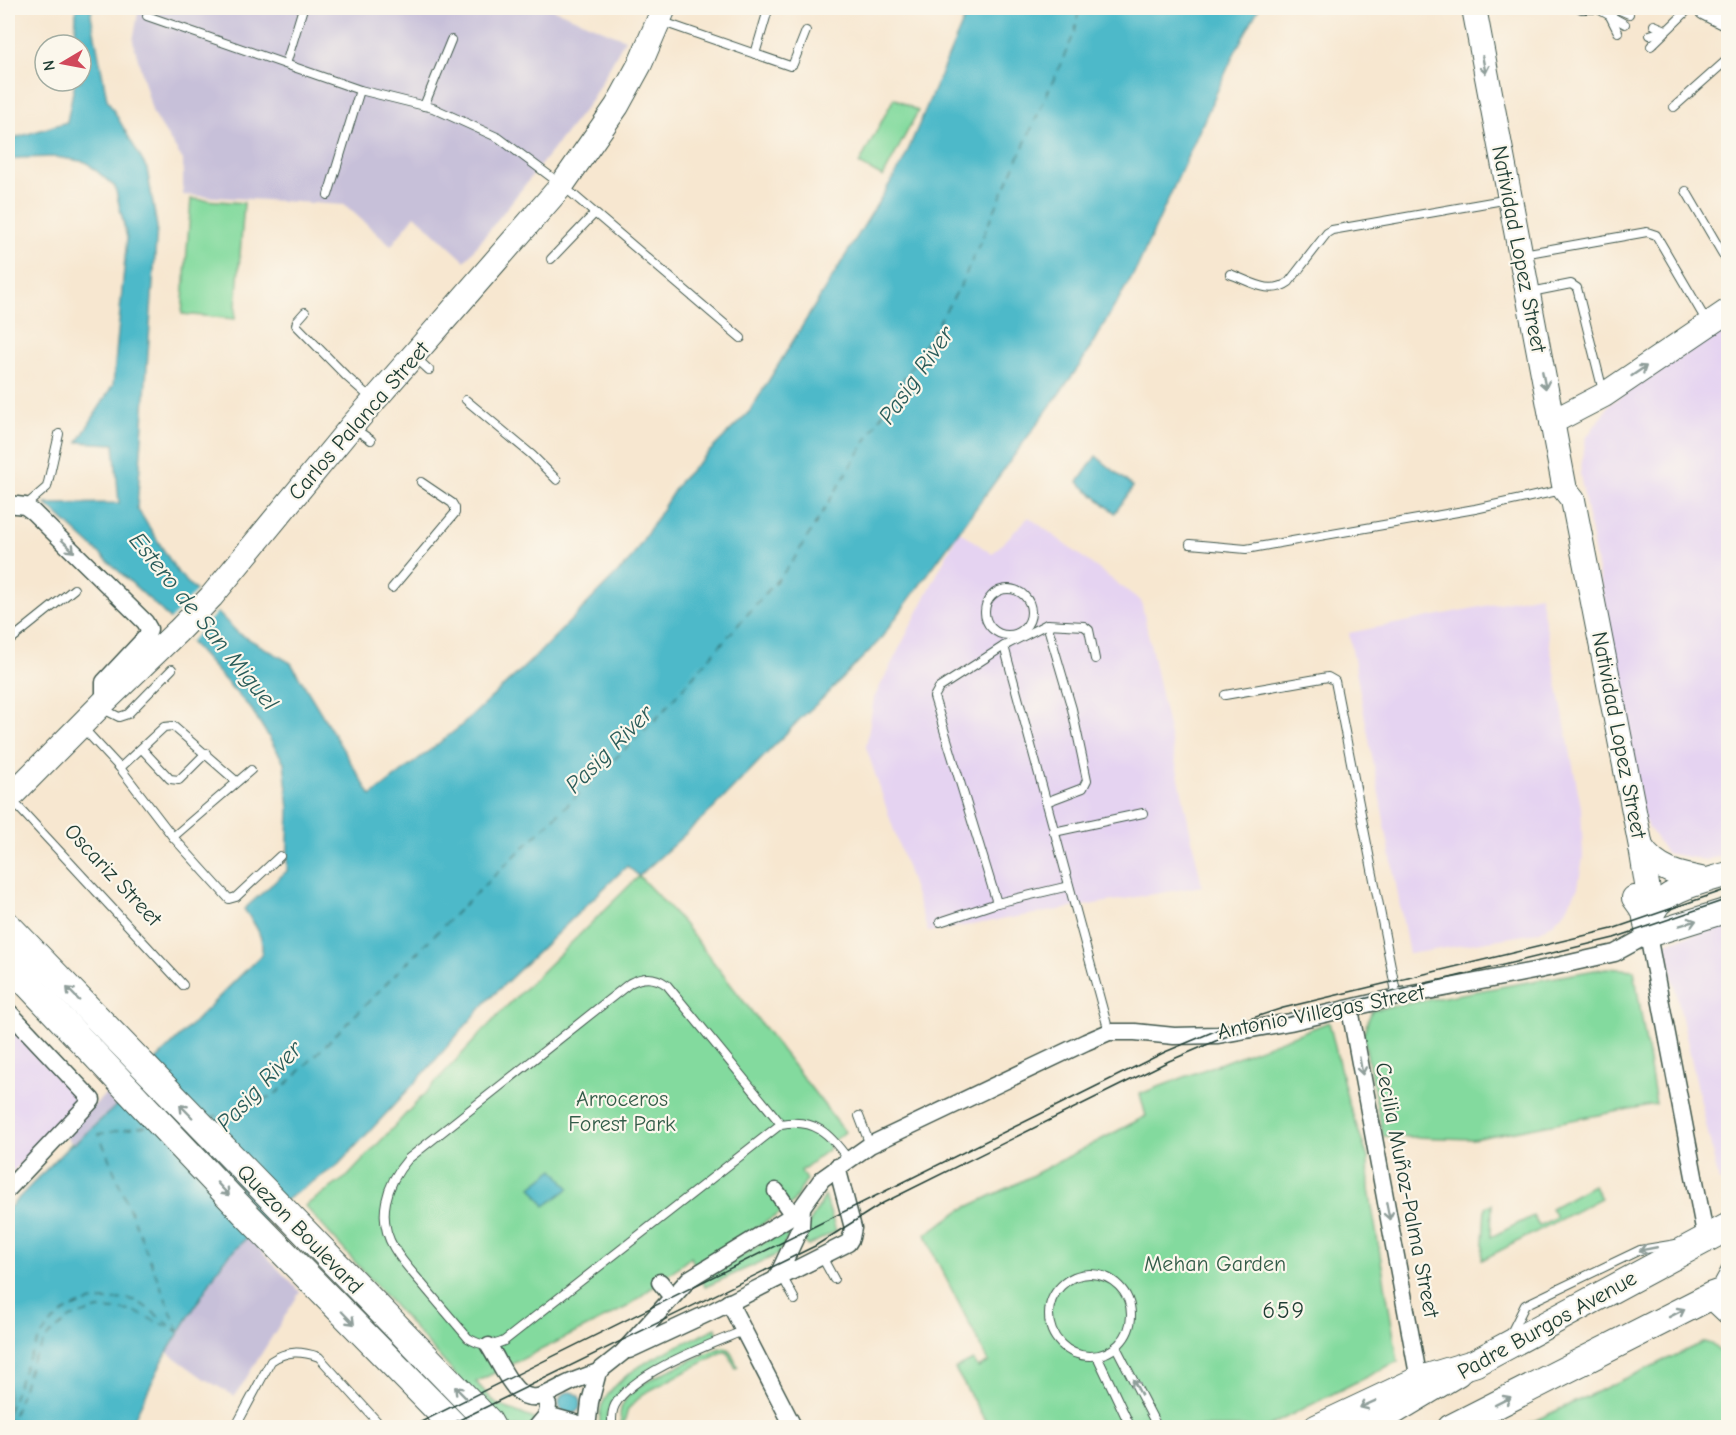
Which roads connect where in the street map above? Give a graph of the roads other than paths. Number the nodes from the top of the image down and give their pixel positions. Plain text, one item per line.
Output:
1 (303, 8) edge
2 (1474, 8) edge
3 (1601, 8) edge
4 (1614, 8) edge
5 (1690, 8) edge
6 (1581, 9) edge
7 (768, 10) dead end
8 (662, 14) edge
9 (1629, 14) dead end
10 (147, 16) dead end
11 (1610, 16) junction
12 (1625, 24) dead end
13 (1654, 25) dead end
14 (1666, 30) junction
15 (806, 31) dead end
16 (1618, 32) dead end
17 (1650, 35) dead end
18 (451, 40) dead end
19 (1651, 46) dead end
20 (755, 54) junction
21 (1728, 59) edge
22 (286, 64) junction
23 (360, 90) junction
24 (424, 106) junction
25 (1674, 107) dead end
26 (562, 185) junction
27 (1686, 191) dead end
28 (328, 195) dead end
29 (1509, 199) junction
30 (594, 214) junction
31 (1520, 255) junction
32 (551, 259) dead end
33 (1728, 263) edge
34 (1230, 274) dead end
35 (1528, 292) junction
36 (305, 312) dead end
37 (1719, 318) edge
38 (741, 338) dead end
39 (1604, 395) junction
40 (466, 400) dead end
41 (375, 401) junction
42 (1552, 422) junction
43 (59, 434) dead end
44 (557, 480) dead end
45 (422, 482) dead end
46 (1565, 490) junction
47 (8, 504) edge
48 (25, 506) junction
49 (1190, 544) dead end
50 (392, 588) dead end
51 (74, 589) dead end
52 (1587, 609) junction
53 (1047, 624) junction
54 (1022, 633) junction
55 (8, 642) edge
56 (1004, 646) junction
57 (1095, 659) dead end
58 (172, 669) dead end
59 (1225, 696) dead end
60 (104, 702) junction
61 (81, 726) junction
62 (142, 749) junction
63 (206, 753) junction
64 (120, 768) junction
65 (251, 770) dead end
66 (236, 781) junction
67 (8, 798) edge
68 (1046, 802) junction
69 (1143, 813) dead end
70 (1054, 832) junction
71 (173, 837) junction
72 (1641, 847) junction
73 (280, 856) dead end
74 (1718, 877) edge
75 (1069, 886) junction
76 (997, 903) junction
77 (1728, 910) edge
78 (940, 922) dead end
79 (1646, 923) junction
80 (8, 926) edge
81 (8, 963) edge
82 (183, 985) dead end
83 (1397, 997) junction
84 (1350, 1008) junction
85 (8, 1011) edge
86 (1109, 1032) junction
87 (859, 1116) dead end
88 (781, 1124) junction
89 (870, 1145) junction
90 (843, 1163) junction
91 (8, 1189) edge
92 (776, 1191) dead end
93 (798, 1211) junction
94 (1717, 1233) edge
95 (822, 1257) junction
96 (1728, 1265) edge
97 (779, 1278) junction
98 (834, 1279) dead end
99 (660, 1282) dead end
100 (672, 1297) junction
101 (1723, 1299) edge
102 (795, 1300) dead end
103 (729, 1302) junction
104 (743, 1330) junction
105 (489, 1346) junction
106 (1116, 1347) junction
107 (622, 1353) junction
108 (1097, 1356) junction
109 (1475, 1363) junction
110 (598, 1372) junction
111 (1419, 1380) junction
112 (548, 1395) junction
113 (542, 1421) edge
114 (587, 1427) edge
115 (235, 1428) edge
116 (383, 1428) edge
117 (456, 1428) edge
118 (492, 1428) edge
119 (612, 1428) edge
120 (794, 1428) edge
121 (1131, 1428) edge
122 (1158, 1428) edge
123 (1317, 1428) edge
124 (1368, 1428) edge
125 (1451, 1428) edge

1 - 22 lane
2 -> 29 street, Natividad Lopez Street
3 - 6 lane
3 - 11 lane
4 - 9 lane
5 - 14 lane
7 - 20 lane
8 - 20 lane
8 - 26 street, Carlos Palanca Street
10 - 22 lane
11 - 12 lane
11 - 16 lane
13 - 14 lane
14 - 17 lane
14 - 19 lane
15 - 20 lane
18 - 24 lane
21 - 25 lane
22 - 23 lane
23 - 24 lane
23 - 28 lane
24 - 26 lane
26 - 30 lane
26 - 41 street, Carlos Palanca Street
27 - 33 lane
29 - 31 street, Natividad Lopez Street
29 - 34 lane
30 - 32 lane
30 - 38 lane
31 - 35 street, Natividad Lopez Street
31 - 37 lane
35 - 39 lane
35 -> 42 street, Natividad Lopez Street
36 - 41 lane
39 -> 37 street
39 - 42 street
40 - 44 lane
41 - 60 street, Carlos Palanca Street
42 - 46 street, Natividad Lopez Street
43 - 48 lane
45 - 50 lane
46 - 49 lane
46 - 52 street, Natividad Lopez Street
47 - 48 street
48 -> 60 street
51 - 55 lane
52 - 72 street, Natividad Lopez Street
52 - 79 street, Natividad Lopez Street
53 - 54 lane
53 - 57 lane
53 - 68 lane
54 - 54 lane
54 - 56 lane
56 - 68 lane
56 - 76 lane
58 - 60 lane
59 - 83 lane
60 - 61 street, Carlos Palanca Street
61 - 64 lane
61 - 67 street, Carlos Palanca Street
62 - 63 lane
62 - 63 lane
62 - 64 lane
63 - 66 lane
64 - 71 lane
65 - 66 lane
66 - 71 lane
67 - 82 lane, Oscariz Street
68 - 70 lane
69 - 70 lane
70 - 75 lane
71 - 73 lane
72 - 74 street
72 - 79 street, Natividad Lopez Street
74 - 79 street
75 - 76 lane
75 - 86 lane
76 - 78 lane
79 -> 77 street, Antonio Villegas Street
79 - 83 street, Antonio Villegas Street
79 - 94 street, Natividad Lopez Street
118 -> 80 main road, Quezon Boulevard
81 -> 117 main road, Quezon Boulevard
83 - 84 street, Antonio Villegas Street
84 - 86 street, Antonio Villegas Street
84 -> 111 street, Cecilia Muñoz-Palma Street
85 - 91 street
86 - 89 street, Antonio Villegas Street
87 - 89 lane
88 - 90 lane
88 - 105 lane
88 - 105 lane
89 - 90 street, Antonio Villegas Street
90 - 93 street, Antonio Villegas Street
90 - 95 street, Antonio Villegas Street
92 - 93 street
93 - 97 street, Antonio Villegas Street
93 - 100 street, Antonio Villegas Street
94 -> 109 main road, Padre Burgos Avenue
95 - 97 street, Antonio Villegas Street
95 - 98 lane
96 - 101 lane
97 - 102 lane
97 - 103 street, Antonio Villegas Street
99 - 100 street
100 - 107 street, Antonio Villegas Street
125 -> 101 main road, Padre Burgos Avenue
103 - 104 street
103 - 107 street, Antonio Villegas Street
104 - 119 lane
104 - 120 street
105 - 112 street
106 - 108 lane
106 - 108 lane
122 -> 106 lane
107 - 110 street, Antonio Villegas Street
108 - 121 lane
109 - 111 main road
109 - 124 street, Padre Burgos Avenue
110 - 112 street, Antonio Villegas Street
110 - 114 street
111 -> 123 main road
112 - 113 street
113 - 114 street
115 - 116 lane

